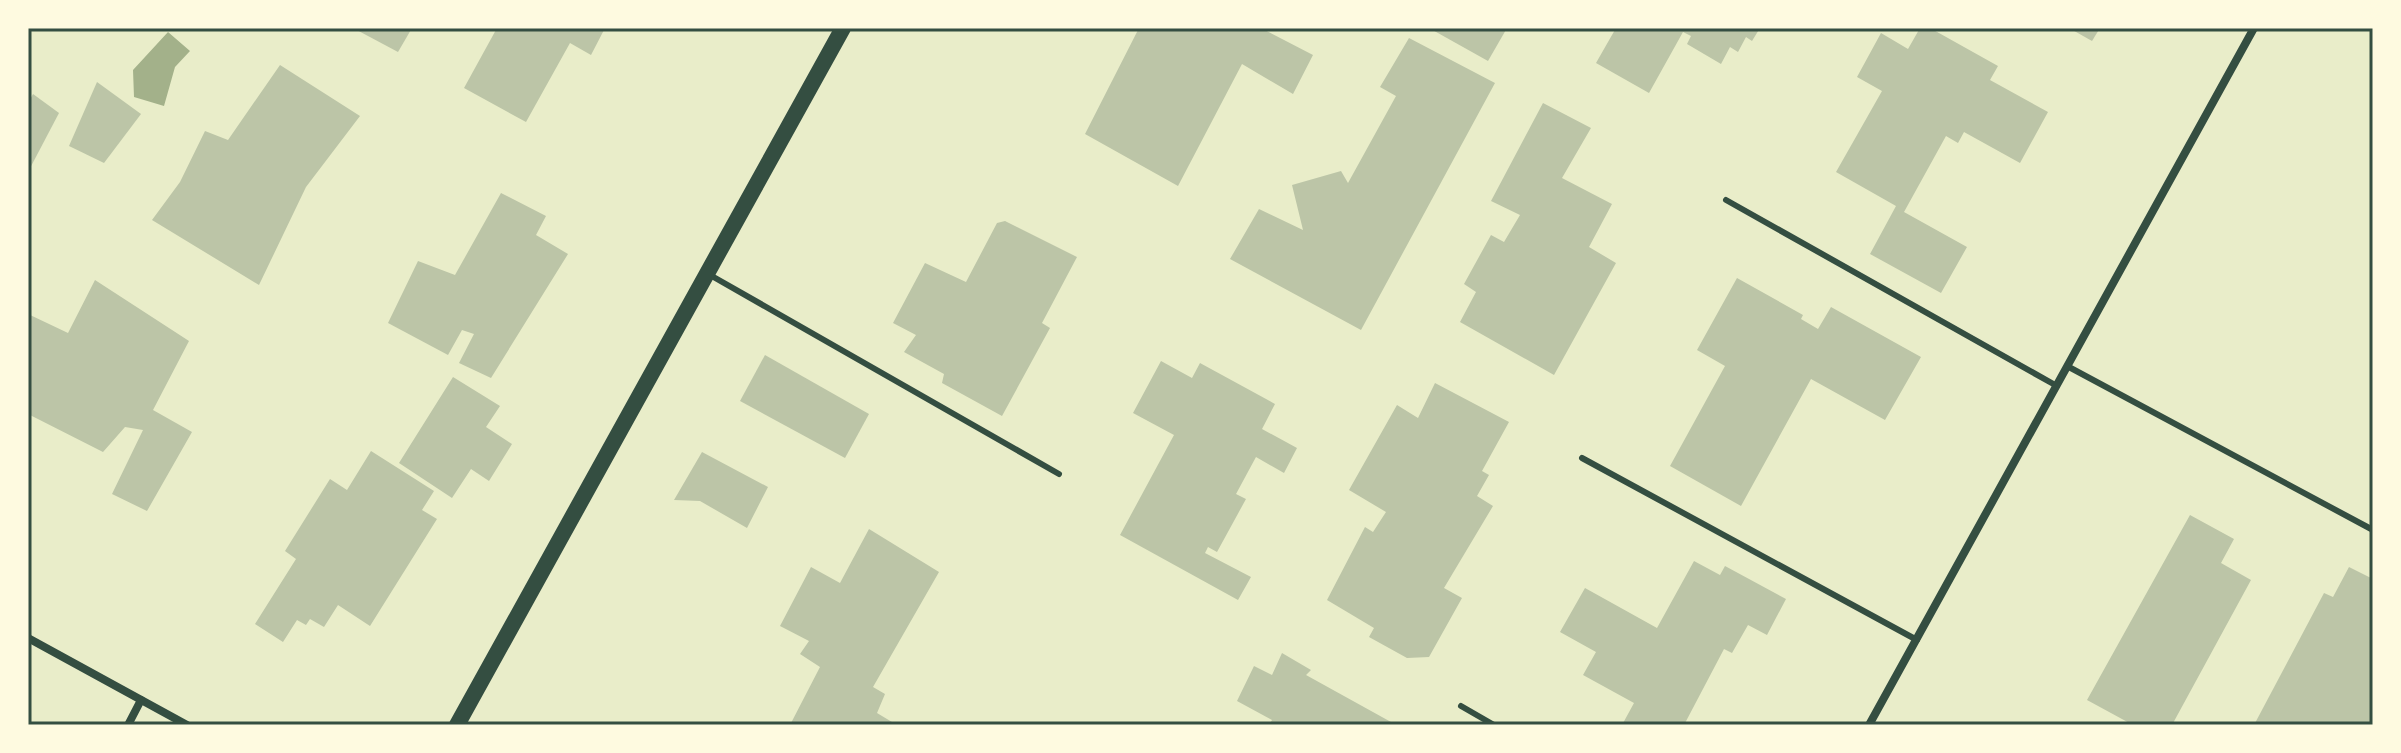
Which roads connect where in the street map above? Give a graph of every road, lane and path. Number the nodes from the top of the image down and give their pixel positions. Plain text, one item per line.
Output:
1 (843, 28) edge
2 (2254, 28) edge
3 (1726, 200) dead end
4 (706, 273) junction
5 (2067, 366) junction
6 (2057, 386) junction
7 (1582, 458) dead end
8 (1059, 474) dead end
9 (2373, 530) edge
10 (28, 638) edge
11 (1917, 640) junction
12 (141, 700) junction
13 (1461, 706) dead end
14 (128, 725) edge
15 (187, 725) edge
16 (457, 725) edge
17 (1494, 725) edge
18 (1869, 725) edge

1 - 4 main road
2 - 5 street
3 - 6 lane
4 - 8 lane
4 - 16 main road
5 - 6 street
5 - 9 lane
6 - 11 street
7 - 11 lane
10 - 12 street
11 - 18 street
12 - 14 street
12 - 15 street
13 - 17 lane

